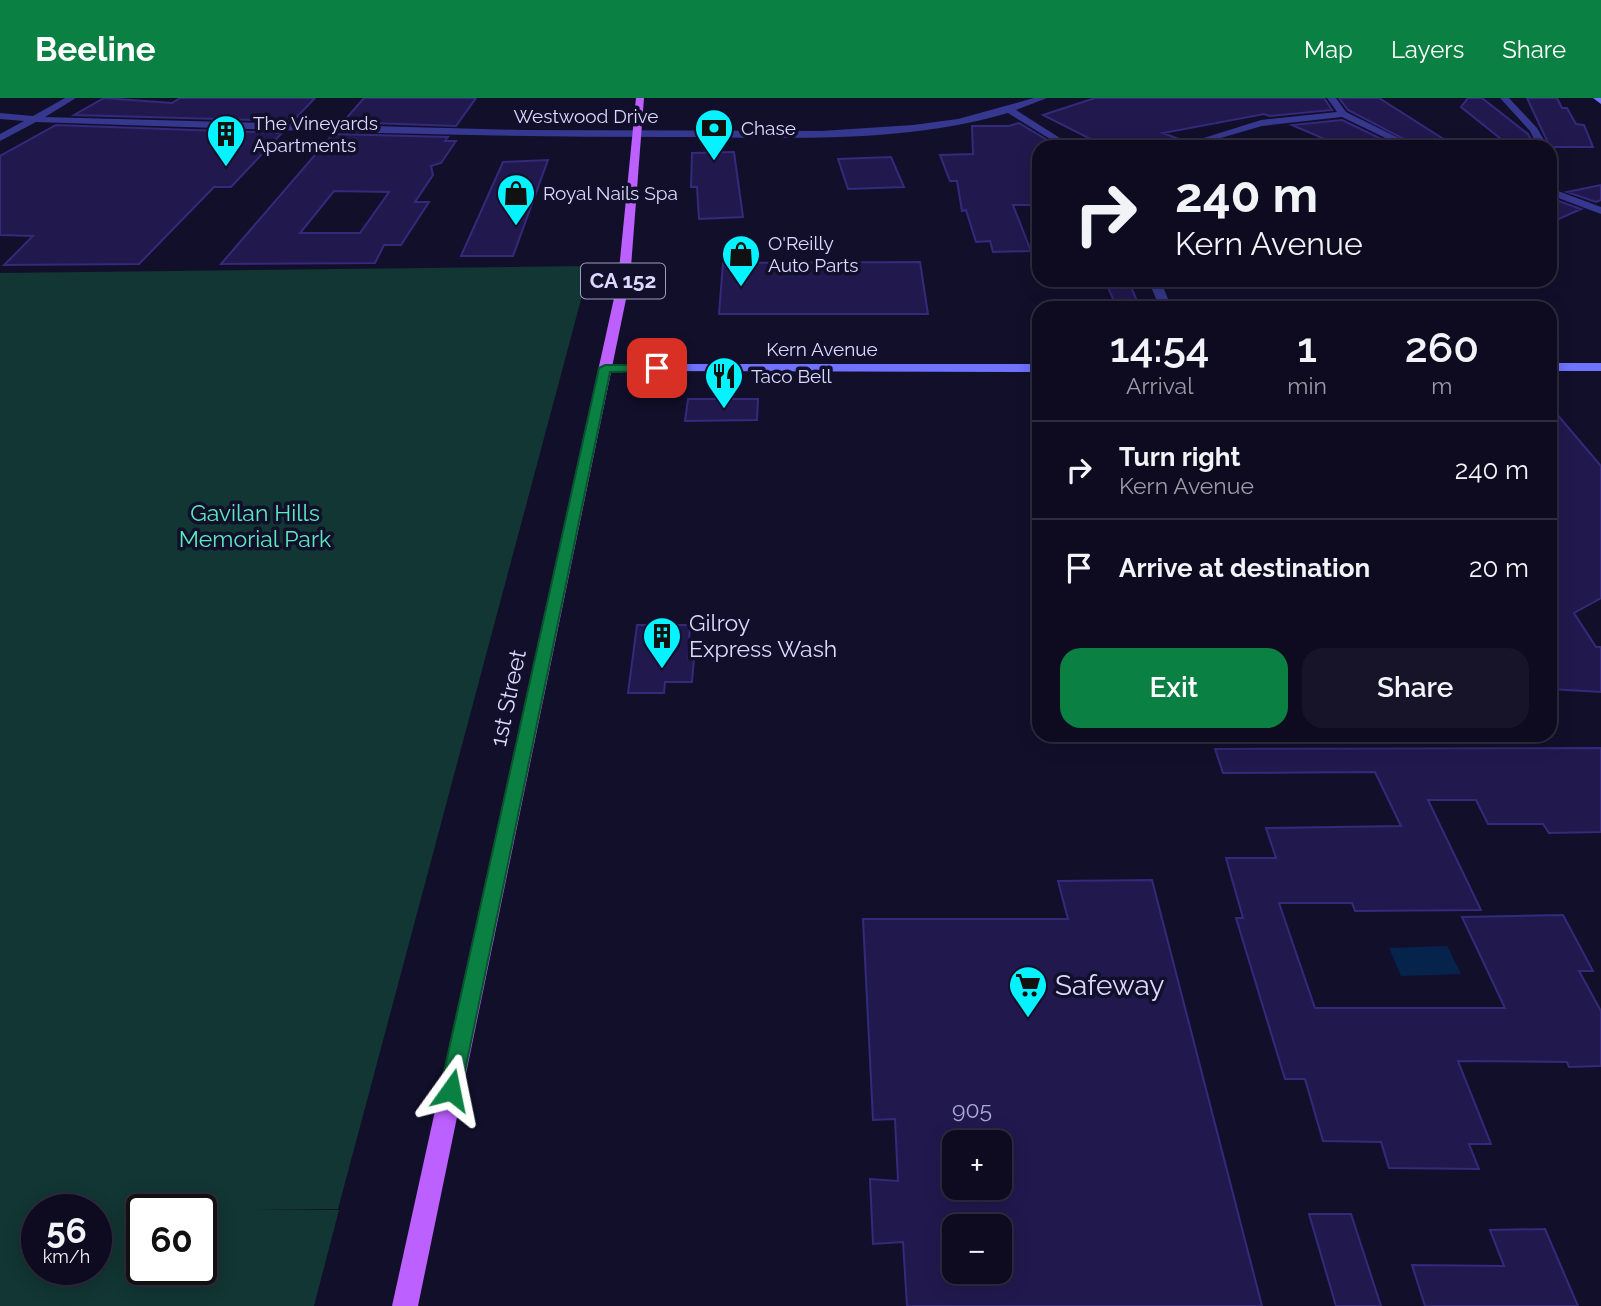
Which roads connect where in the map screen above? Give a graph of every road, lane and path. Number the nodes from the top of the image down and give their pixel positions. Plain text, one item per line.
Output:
1 (72, 98) edge
2 (640, 98) edge
3 (1043, 98) edge
4 (1331, 98) edge
5 (1504, 98) edge
6 (1597, 98) edge
7 (1601, 101) edge
8 (1008, 109) junction
9 (1343, 114) junction
10 (0, 116) edge
11 (35, 119) junction
12 (635, 134) junction
13 (0, 138) edge
14 (1059, 140) edge
15 (1204, 140) edge
16 (1397, 140) edge
17 (1539, 140) edge
18 (1557, 194) edge
19 (1601, 211) edge
20 (1557, 367) edge
21 (1601, 367) edge
22 (605, 368) junction
23 (1032, 368) edge
24 (405, 1306) edge

1 - 11 street
2 - 12 main road, 1st Street / CA 152
3 - 8 street, Westwood Drive
4 - 9 street
5 - 17 street
6 - 7 street
8 - 12 street, Westwood Drive
8 - 14 street
9 - 15 street
9 - 16 street
10 - 11 street, Westwood Drive
11 - 12 street, Westwood Drive
11 - 13 street
12 - 22 main road, 1st Street / CA 152
18 - 19 street
20 - 21 street
22 - 23 street, Kern Avenue
22 - 24 main road, 1st Street / CA 152

